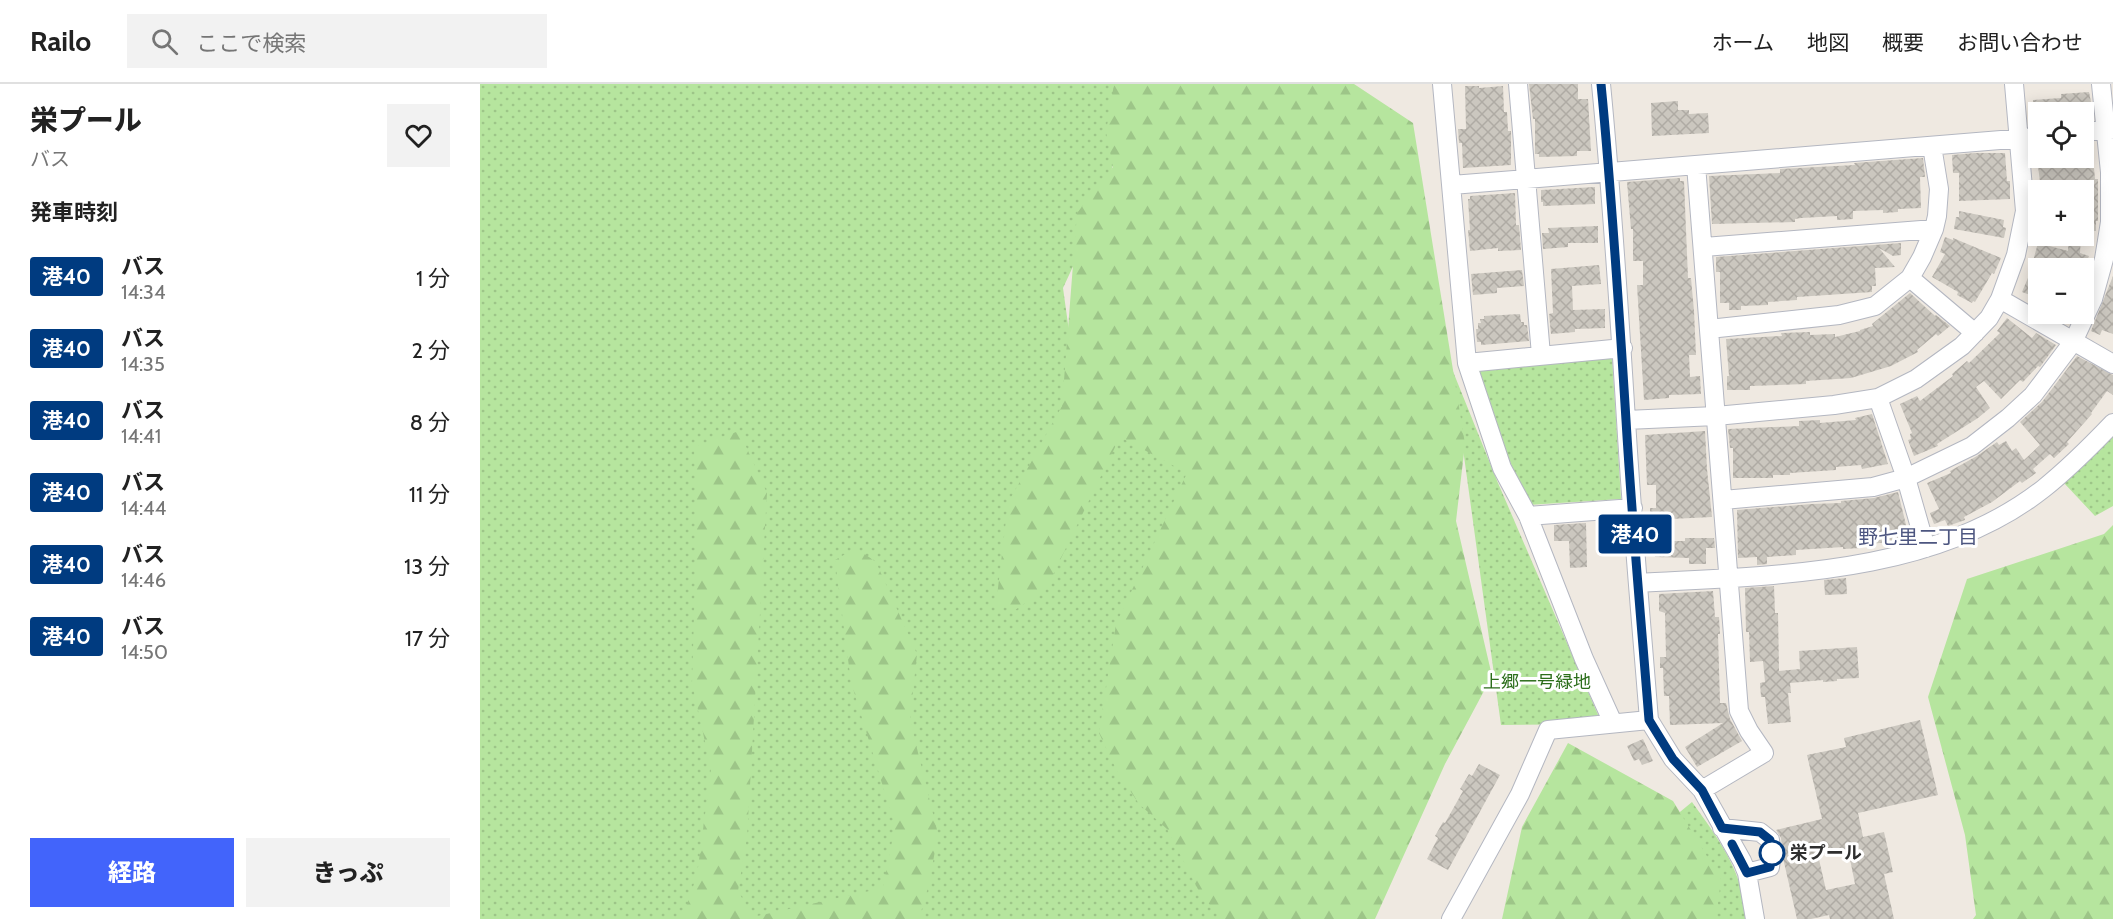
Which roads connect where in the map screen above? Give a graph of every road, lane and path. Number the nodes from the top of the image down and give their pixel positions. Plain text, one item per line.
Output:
1 (1443, 84) edge
2 (1518, 84) edge
3 (1601, 84) edge
4 (2014, 84) edge
5 (2102, 84) edge
6 (2109, 129) edge
7 (2094, 131) edge
8 (2028, 138) edge
9 (2020, 139) junction
10 (1932, 146) junction
11 (1696, 165) junction
12 (1610, 172) junction
13 (1525, 179) junction
14 (1452, 185) junction
15 (1934, 229) junction
16 (1704, 247) junction
17 (1910, 278) junction
18 (2000, 299) junction
19 (1710, 329) junction
20 (1975, 333) junction
21 (2073, 342) junction
22 (1623, 348) junction
23 (1541, 355) junction
24 (1467, 363) junction
25 (2113, 364) edge
26 (1878, 398) junction
27 (1716, 416) junction
28 (1626, 420) junction
29 (2113, 423) edge
30 (1906, 478) junction
31 (1723, 500) junction
32 (1633, 508) junction
33 (1528, 516) junction
34 (1926, 548) junction
35 (1728, 578) junction
36 (1638, 583) junction
37 (1649, 720) junction
38 (1612, 723) junction
39 (1702, 790) junction
40 (1722, 828) junction
41 (1747, 873) junction
42 (1451, 919) edge
43 (1755, 919) edge

1 - 14 street
2 - 13 street
3 - 12 street
4 - 9 street
5 - 6 street
6 - 7 street
6 - 21 street
8 - 9 street
9 - 10 street
9 - 18 street
10 - 11 street
10 - 15 street
11 - 12 street
11 - 16 street
12 - 13 street
12 - 22 street
13 - 14 street
13 - 23 street
14 - 24 street
15 - 16 street
15 - 17 street
16 - 19 street
17 - 19 street
17 - 20 street
18 - 20 street
18 - 21 street
19 - 27 street
20 - 26 street
21 - 25 street
21 - 30 street
22 - 23 street
22 - 28 street
23 - 24 street
24 - 33 street
26 - 27 street
26 - 30 street
27 - 28 street
27 - 31 street
28 - 32 street
29 - 34 street
30 - 31 street
30 - 34 street
31 - 35 street
32 - 33 street
32 - 36 street
33 - 38 street
34 - 35 street
35 - 36 street
35 - 39 street
36 - 37 street
37 - 38 street
37 - 39 street
38 - 42 street
39 - 40 street
40 - 41 street
40 - 41 street
41 - 43 street

